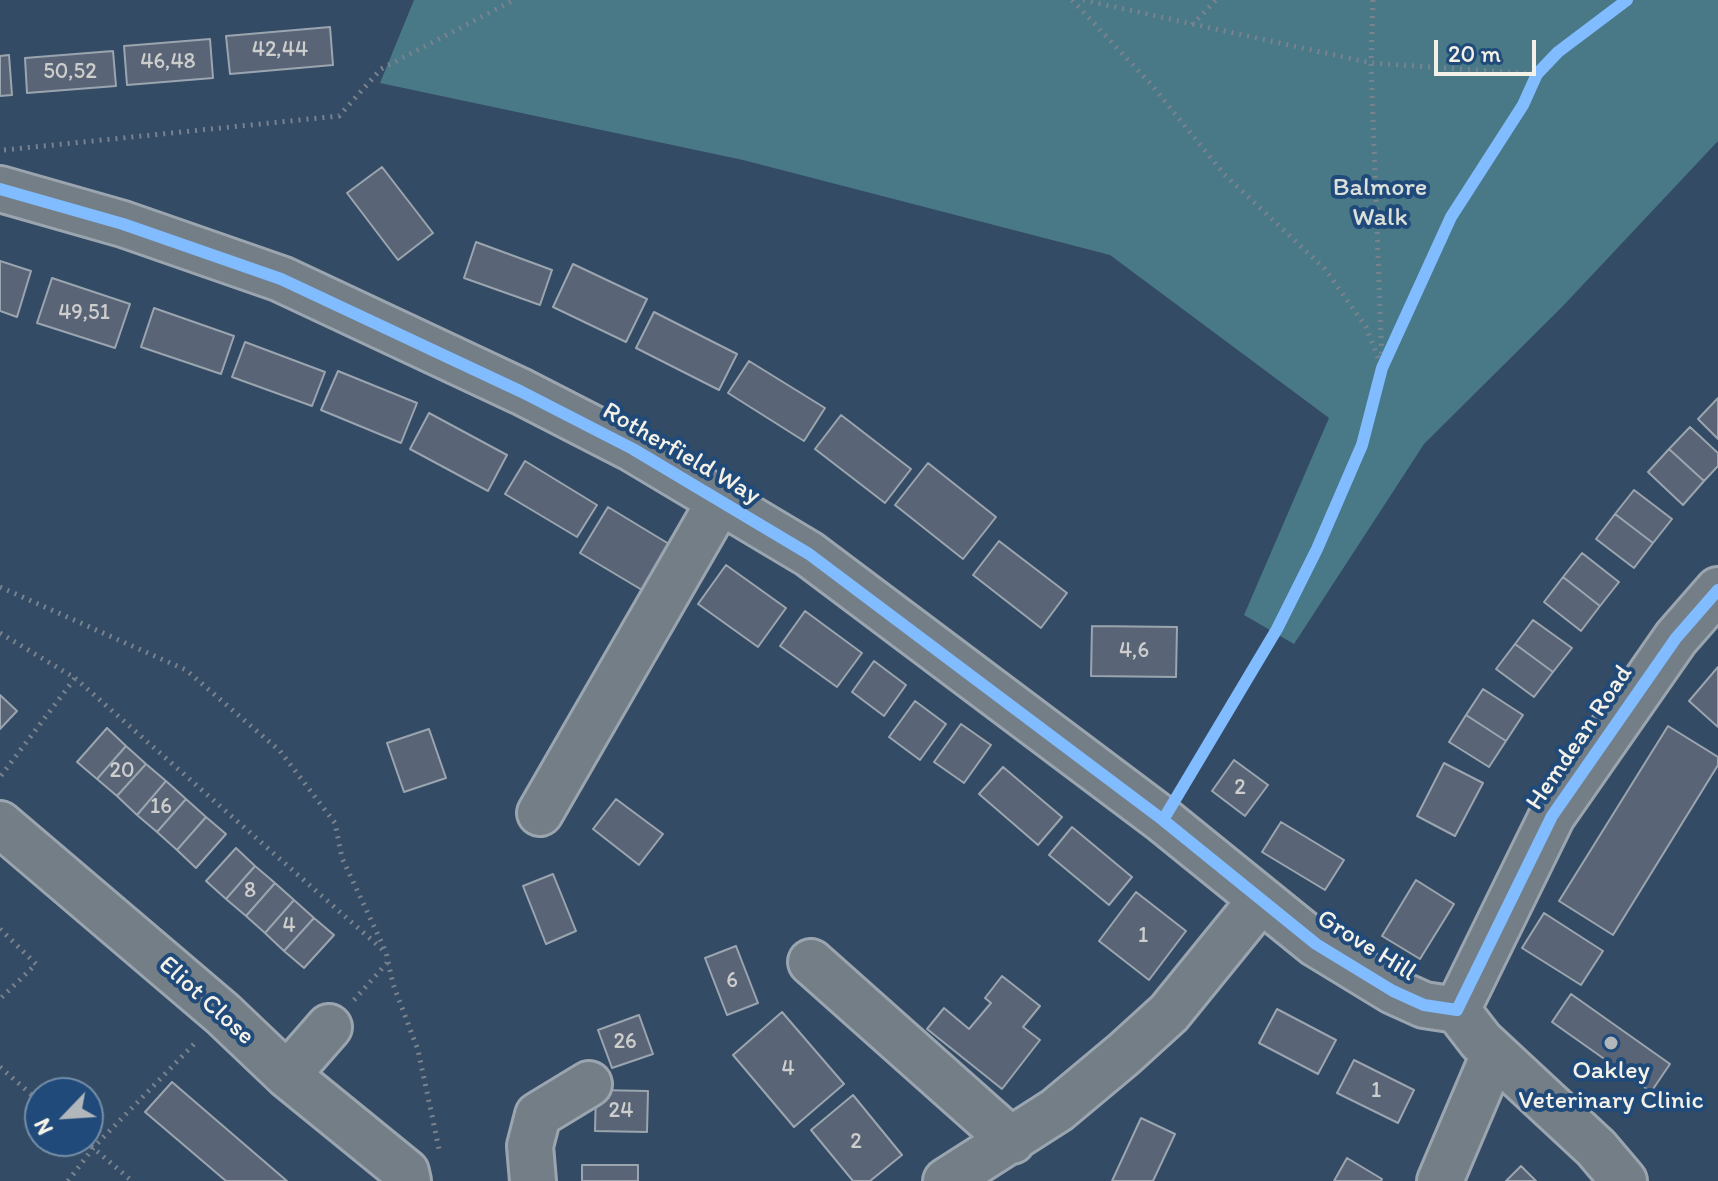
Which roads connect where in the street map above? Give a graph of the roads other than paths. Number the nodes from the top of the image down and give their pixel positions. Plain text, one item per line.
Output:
1 (0, 189) edge
2 (720, 501) junction
3 (1718, 590) edge
4 (540, 813) dead end
5 (0, 824) edge
6 (1260, 901) junction
7 (811, 962) dead end
8 (1457, 1010) junction
9 (329, 1027) road end
10 (1494, 1054) junction
11 (287, 1075) junction
12 (589, 1084) dead end
13 (1012, 1141) junction
14 (424, 1168) edge
15 (533, 1181) edge
16 (946, 1181) edge
17 (1440, 1181) edge
18 (1624, 1181) edge

1 - 2 street, Rotherfield Way
2 - 4 street
2 - 6 street, Rotherfield Way
3 - 8 street, Hemdean Road
5 - 11 street, Eliot Close
6 - 8 street, Grove Hill
6 - 13 street
7 - 13 street
8 - 10 street
9 - 11 street
10 - 17 street
10 - 18 street
11 - 14 street, Eliot Close
12 - 15 street
13 - 16 street

